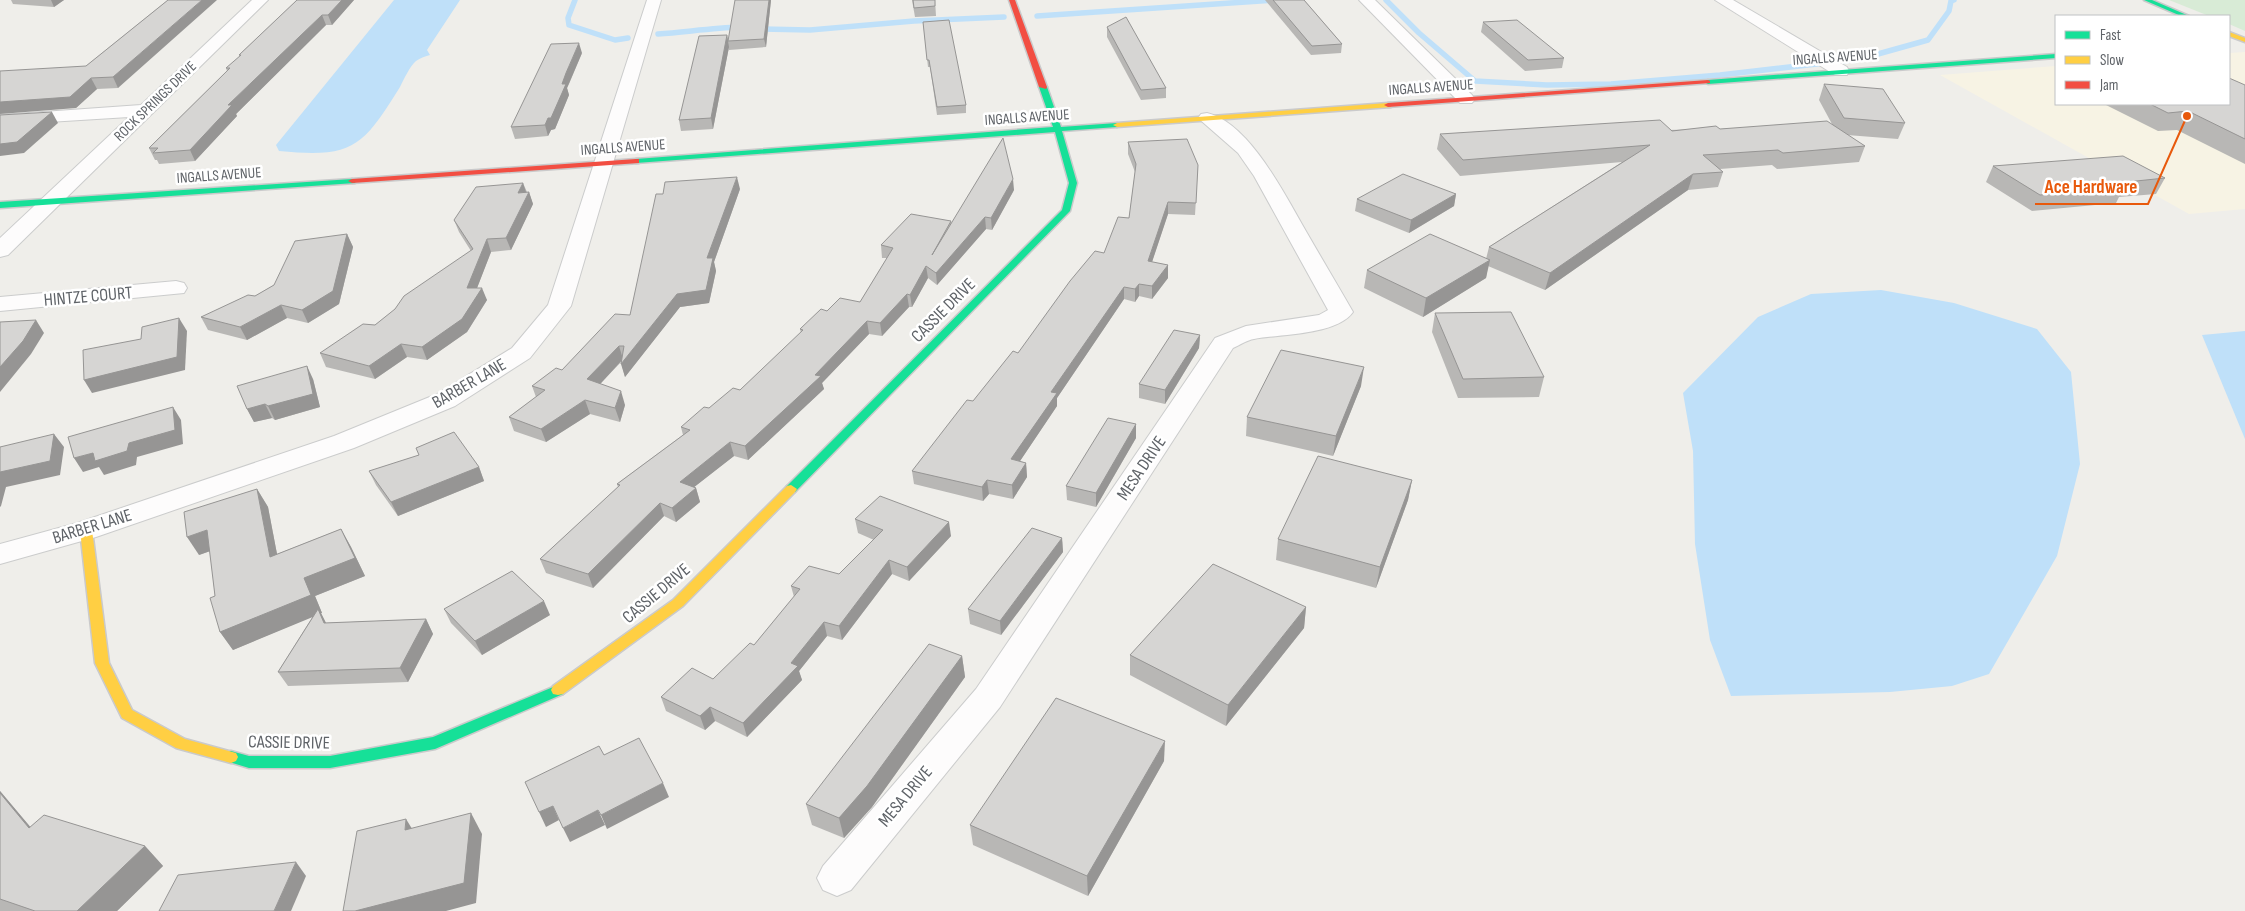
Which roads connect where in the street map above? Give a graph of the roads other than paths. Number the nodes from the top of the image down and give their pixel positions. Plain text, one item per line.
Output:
1 (261, 0) edge
2 (654, 0) edge
3 (1012, 0) edge
4 (1366, 0) edge
5 (1722, 0) edge
6 (2147, 0) edge
7 (2184, 15) edge
8 (2230, 34) edge
9 (2245, 41) edge
10 (2230, 43) edge
11 (2055, 56) edge
12 (1842, 72) junction
13 (1466, 99) junction
14 (145, 110) junction
15 (1207, 118) junction
16 (0, 120) edge
17 (1058, 130) junction
18 (605, 163) junction
19 (49, 201) junction
20 (0, 205) edge
21 (0, 250) edge
22 (176, 288) dead end
23 (0, 304) edge
24 (86, 530) junction
25 (0, 554) edge
26 (837, 878) dead end

1 - 14 street, ROCK SPRINGS DRIVE
2 - 18 street, BARBER LANE
3 - 17 street, CASSIE DRIVE
4 - 13 street
5 - 12 street
6 - 7 street
8 - 9 street
9 - 10 street
11 - 12 street, INGALLS AVENUE
12 - 13 street, INGALLS AVENUE
13 - 15 street, INGALLS AVENUE
14 - 16 street
14 - 19 street, ROCK SPRINGS DRIVE
15 - 17 street, INGALLS AVENUE
15 - 26 street, MESA DRIVE
17 - 18 street, INGALLS AVENUE
17 - 24 street, CASSIE DRIVE
18 - 19 street, INGALLS AVENUE
18 - 24 street, BARBER LANE
19 - 20 street, INGALLS AVENUE
19 - 21 street, ROCK SPRINGS DRIVE
22 - 23 street, HINTZE COURT
24 - 25 street, BARBER LANE

